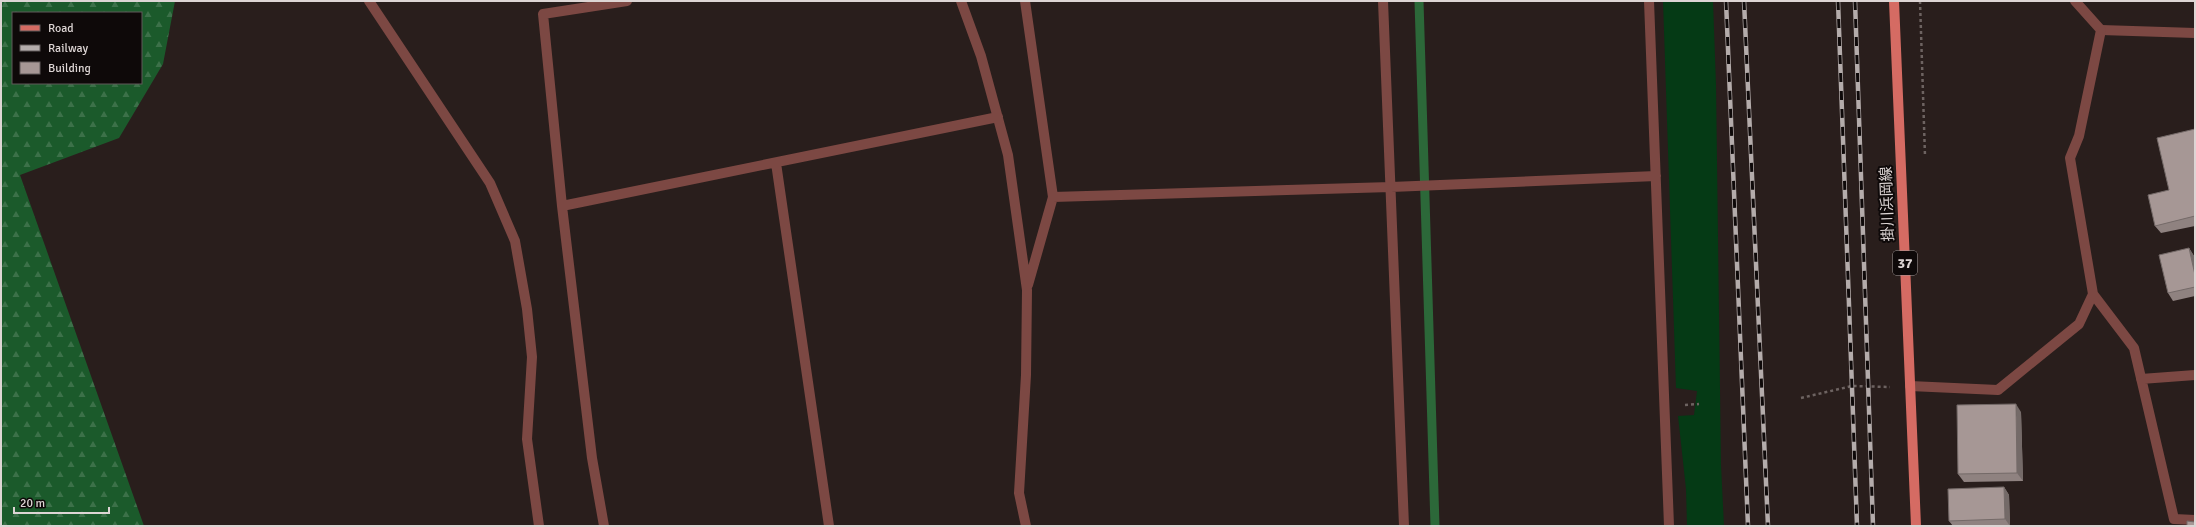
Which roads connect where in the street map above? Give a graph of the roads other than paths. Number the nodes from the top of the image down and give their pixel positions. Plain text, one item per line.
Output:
1 (369, 1) edge
2 (627, 1) edge
3 (961, 1) edge
4 (1025, 1) edge
5 (1383, 1) edge
6 (1649, 1) edge
7 (1894, 1) edge
8 (2075, 1) edge
9 (2101, 30) junction
10 (2195, 33) edge
11 (998, 118) junction
12 (776, 163) junction
13 (1656, 176) junction
14 (1391, 187) junction
15 (1054, 197) junction
16 (562, 206) junction
17 (1027, 290) junction
18 (2093, 294) junction
19 (2195, 375) edge
20 (2141, 379) junction
21 (1910, 386) junction
22 (2195, 520) edge
23 (539, 526) edge
24 (604, 526) edge
25 (828, 526) edge
26 (1026, 526) edge
27 (1404, 526) edge
28 (1669, 526) edge
29 (1916, 526) edge

1 - 23 street
2 - 16 street
3 - 11 street
4 - 15 street
5 - 14 street
6 - 13 street
7 - 21 main road, 掛川浜岡線 / 37
8 - 9 street
9 - 10 street
9 - 18 street
11 - 12 street
11 - 17 street
12 - 16 street
12 - 25 street
13 - 14 street
13 - 28 street
14 - 15 street
14 - 27 street
15 - 17 street
16 - 24 street
17 - 26 street
18 - 20 street
18 - 21 street
19 - 20 street
20 - 22 street
21 - 29 main road, 掛川浜岡線 / 37

